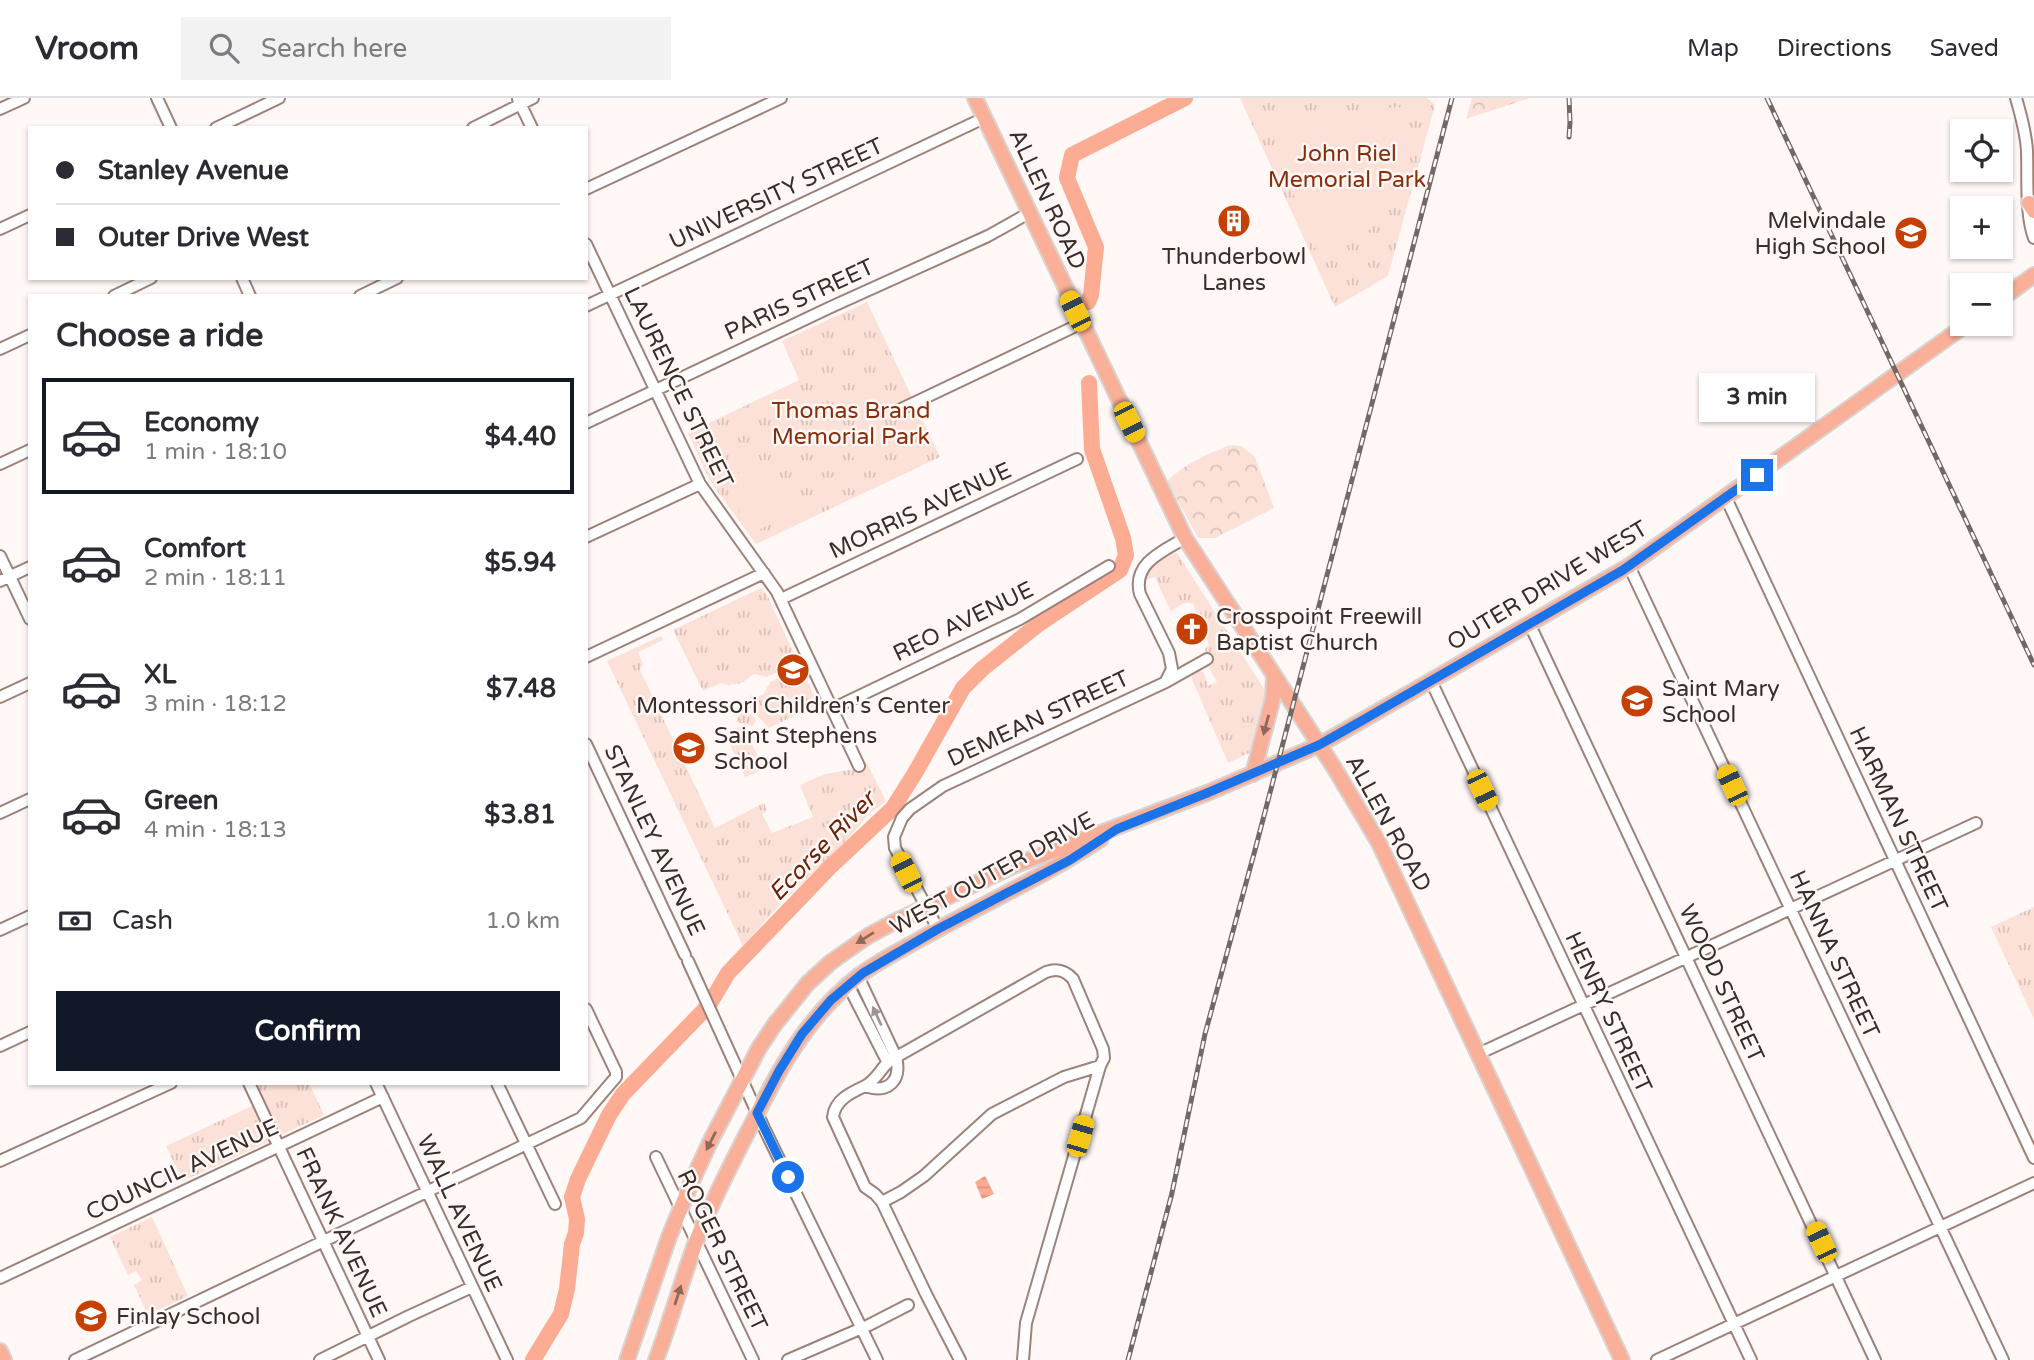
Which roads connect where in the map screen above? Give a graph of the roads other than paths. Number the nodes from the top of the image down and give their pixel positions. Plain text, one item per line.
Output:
1 (24, 98) edge
2 (157, 98) edge
3 (279, 98) edge
4 (533, 98) edge
5 (781, 98) edge
6 (975, 98) edge
7 (2016, 98) edge
8 (519, 101) edge
9 (0, 109) edge
10 (985, 118) junction
11 (170, 126) edge
12 (220, 126) edge
13 (477, 126) edge
14 (531, 126) edge
15 (588, 188) edge
16 (2031, 207) edge
17 (1029, 213) junction
18 (28, 216) edge
19 (0, 229) edge
20 (2034, 238) edge
21 (588, 248) edge
22 (2034, 275) edge
23 (147, 280) edge
24 (393, 280) edge
25 (2013, 290) edge
26 (118, 294) edge
27 (364, 294) edge
28 (610, 296) junction
29 (588, 305) edge
30 (1082, 323) junction
31 (28, 336) edge
32 (1950, 336) edge
33 (0, 349) edge
34 (655, 389) junction
35 (897, 411) dead end
36 (588, 422) edge
37 (28, 451) edge
38 (1077, 459) dead end
39 (0, 464) edge
40 (700, 484) junction
41 (1726, 498) junction
42 (588, 536) edge
43 (1185, 538) junction
44 (0, 556) edge
45 (1109, 566) dead end
46 (1629, 566) junction
47 (28, 568) edge
48 (764, 573) junction
49 (5, 578) edge
50 (781, 599) junction
51 (28, 616) edge
52 (1530, 625) junction
53 (588, 656) edge
54 (1207, 659) dead end
55 (1274, 676) junction
56 (1431, 681) junction
57 (1166, 682) junction
58 (28, 684) edge
59 (0, 696) edge
60 (832, 709) junction
61 (1319, 745) junction
62 (588, 748) edge
63 (859, 766) dead end
64 (1253, 774) junction
65 (28, 800) edge
66 (0, 813) edge
67 (1976, 823) dead end
68 (1117, 829) junction
69 (1895, 860) junction
70 (926, 907) junction
71 (1790, 909) junction
72 (28, 917) edge
73 (938, 929) junction
74 (0, 930) edge
75 (1687, 957) junction
76 (853, 981) junction
77 (1583, 1006) junction
78 (588, 1013) edge
79 (28, 1033) edge
80 (0, 1046) edge
81 (1478, 1054) junction
82 (892, 1059) junction
83 (1100, 1066) junction
84 (742, 1080) junction
85 (167, 1085) edge
86 (250, 1085) edge
87 (377, 1085) edge
88 (499, 1085) edge
89 (383, 1097) junction
90 (757, 1113) junction
91 (526, 1145) junction
92 (278, 1147) junction
93 (656, 1157) dead end
94 (2034, 1158) edge
95 (0, 1161) edge
96 (2034, 1183) edge
97 (428, 1193) junction
98 (883, 1202) junction
99 (555, 1204) dead end
100 (681, 1208) junction
101 (1940, 1227) junction
102 (696, 1241) junction
103 (325, 1242) junction
104 (1836, 1276) junction
105 (0, 1278) edge
106 (472, 1287) junction
107 (908, 1305) dead end
108 (1732, 1323) junction
109 (862, 1328) junction
110 (368, 1337) junction
111 (0, 1351) edge
112 (4, 1360) edge
113 (75, 1360) edge
114 (320, 1360) edge
115 (379, 1360) edge
116 (508, 1360) edge
117 (626, 1360) edge
118 (656, 1360) edge
119 (753, 1360) edge
120 (788, 1360) edge
121 (877, 1360) edge
122 (960, 1360) edge
123 (1023, 1360) edge
124 (1622, 1360) edge
125 (1657, 1360) edge
126 (1751, 1360) edge
127 (1875, 1360) edge
128 (2003, 1360) edge

1 - 9 street
2 - 11 street
3 - 12 street
4 - 8 street
5 - 15 street
6 - 10 main road, ALLEN ROAD
7 - 16 street
8 - 13 street
8 - 14 street
10 - 17 main road, ALLEN ROAD
10 - 28 street, UNIVERSITY STREET
16 - 20 street
17 - 30 main road, ALLEN ROAD
17 - 34 street, PARIS STREET
18 - 19 street
21 - 28 street, LAURENCE STREET
22 - 25 main road
23 - 26 street
24 - 27 street
28 - 29 street, UNIVERSITY STREET
28 - 34 street, LAURENCE STREET
30 - 35 street
30 - 43 main road, ALLEN ROAD
31 - 33 street
32 - 41 main road, OUTER DRIVE WEST
34 - 36 street, PARIS STREET
34 - 40 street, LAURENCE STREET
37 - 39 street
38 - 50 street, MORRIS AVENUE
40 - 42 street
40 - 48 street, LAURENCE STREET
41 - 46 main road, OUTER DRIVE WEST
41 - 69 street, HARMAN STREET
43 - 55 main road, ALLEN ROAD
43 - 57 street
44 - 49 street
45 - 60 street, REO AVENUE
46 - 52 main road, OUTER DRIVE WEST
46 - 71 street, HANNA STREET
47 - 49 street
48 - 50 street, LAURENCE STREET
48 - 53 street
49 - 51 street
50 - 60 street, LAURENCE STREET
52 - 56 main road, OUTER DRIVE WEST
52 - 75 street, WOOD STREET
54 - 57 street, DEMEAN STREET
55 - 61 main road, ALLEN ROAD
55 -> 64 main road
56 - 61 main road, OUTER DRIVE WEST
56 - 77 street, HENRY STREET
57 - 70 street, DEMEAN STREET
58 - 59 street
60 - 63 street, LAURENCE STREET
61 - 64 main road, OUTER DRIVE WEST
61 - 81 main road, ALLEN ROAD
62 - 84 street, STANLEY AVENUE
64 - 68 main road, OUTER DRIVE WEST
65 - 66 street
67 - 69 street
68 - 70 main road, WEST OUTER DRIVE
68 - 73 main road, WEST OUTER DRIVE
69 - 71 street
69 - 94 street, HARMAN STREET
70 - 73 street
70 -> 84 main road, WEST OUTER DRIVE
71 - 75 street
71 - 101 street, HANNA STREET
72 - 74 street
73 - 76 main road, WEST OUTER DRIVE
75 - 77 street
75 - 104 street, WOOD STREET
76 - 82 street
76 - 90 main road, WEST OUTER DRIVE
77 - 81 street
77 - 108 street, HENRY STREET
78 - 91 street
79 - 80 street
81 - 124 main road, ALLEN ROAD
82 - 83 street
82 - 98 street
83 - 98 street
83 - 123 street
84 - 90 street, STANLEY AVENUE
84 -> 100 main road, WEST OUTER DRIVE
85 - 95 street
86 - 92 street, FRANK AVENUE
87 - 89 street, WALL AVENUE
88 - 91 street
89 - 92 street, COUNCIL AVENUE
89 - 97 street, WALL AVENUE
90 - 102 main road, WEST OUTER DRIVE
90 - 109 street, STANLEY AVENUE
91 - 97 street
91 - 99 street
92 - 103 street, FRANK AVENUE
92 - 105 street, COUNCIL AVENUE
93 - 100 street, ROGER STREET
96 - 101 street
97 - 103 street
97 - 106 street, WALL AVENUE
98 - 122 street
100 - 102 street, ROGER STREET
100 - 117 main road, WEST OUTER DRIVE
101 - 104 street
101 - 128 street, HANNA STREET
118 -> 102 main road, WEST OUTER DRIVE
102 - 119 street, ROGER STREET
103 - 110 street, FRANK AVENUE
103 - 113 street
104 - 108 street
104 - 127 street, WOOD STREET
106 - 110 street
106 - 116 street, WALL AVENUE
107 - 109 street
108 - 125 street
108 - 126 street, HENRY STREET
109 - 120 street
109 - 121 street, STANLEY AVENUE
110 - 114 street
110 - 115 street, FRANK AVENUE
111 - 112 main road

